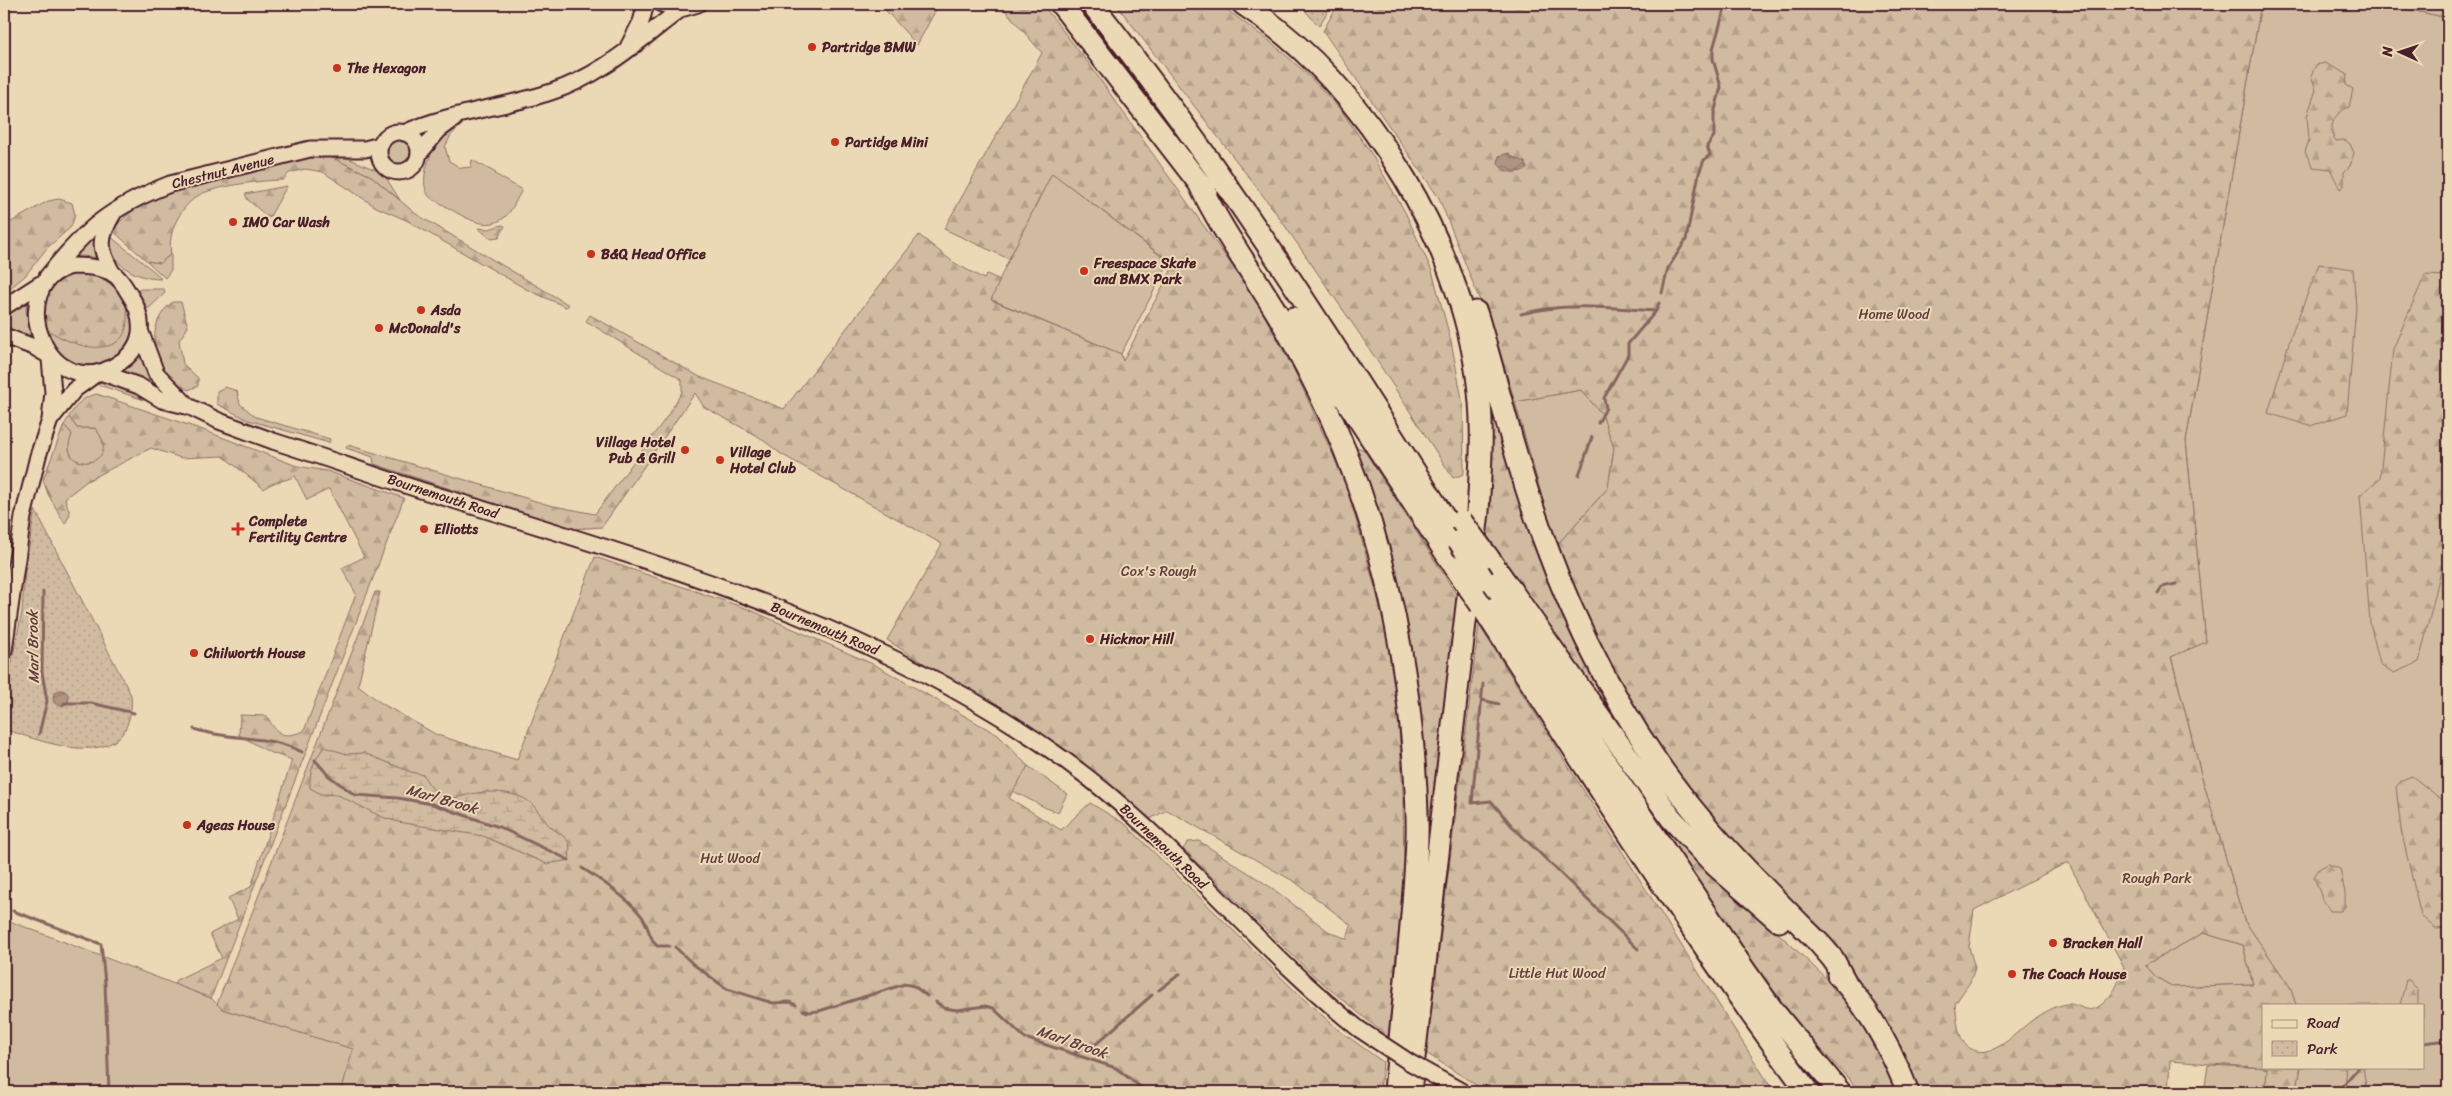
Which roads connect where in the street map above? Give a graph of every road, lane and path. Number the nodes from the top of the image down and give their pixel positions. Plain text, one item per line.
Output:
1 (646, 4) edge
2 (662, 4) edge
3 (698, 4) edge
4 (1061, 4) edge
5 (1092, 4) edge
6 (1243, 4) edge
7 (681, 9) junction
8 (625, 52) junction
9 (457, 117) junction
10 (404, 132) junction
11 (380, 145) junction
12 (335, 148) junction
13 (419, 154) junction
14 (384, 166) junction
15 (1198, 181) junction
16 (115, 211) junction
17 (1424, 211) junction
18 (113, 274) junction
19 (44, 280) junction
20 (4, 307) edge
21 (141, 333) junction
22 (4, 336) edge
23 (48, 357) junction
24 (100, 373) junction
25 (190, 407) junction
26 (50, 420) junction
27 (1460, 531) junction
28 (4, 650) edge
29 (1677, 907) junction
30 (1847, 985) junction
31 (1395, 1092) edge
32 (1410, 1092) edge
33 (1463, 1092) edge
34 (1791, 1092) edge
35 (1808, 1092) edge
36 (1840, 1092) edge
37 (1908, 1092) edge

1 - 8 street
2 - 7 street
3 - 7 street
4 - 15 highway
5 - 27 highway
6 - 17 highway
7 - 8 street
8 - 9 street
9 - 10 street
9 - 13 street
10 - 11 street
10 - 13 street
11 - 12 street, Chestnut Avenue
11 - 14 street
12 - 14 street, Chestnut Avenue
12 - 16 street, Chestnut Avenue
13 - 14 street
15 - 29 highway, bridge
15 - 31 highway
16 - 18 street
16 - 19 street, Chestnut Avenue
17 - 30 highway
17 - 32 highway
18 - 19 street
18 - 21 street
19 - 20 street
19 - 23 street
21 - 24 street
21 - 25 street, Bournemouth Road
22 - 23 street
23 - 24 street
23 - 26 street
24 - 25 street, Bournemouth Road
24 - 26 street
25 - 33 street, Bournemouth Road, bridge
26 - 28 street
27 - 30 highway, bridge
27 - 36 highway, bridge
29 - 34 highway
29 - 35 highway
30 - 37 highway

